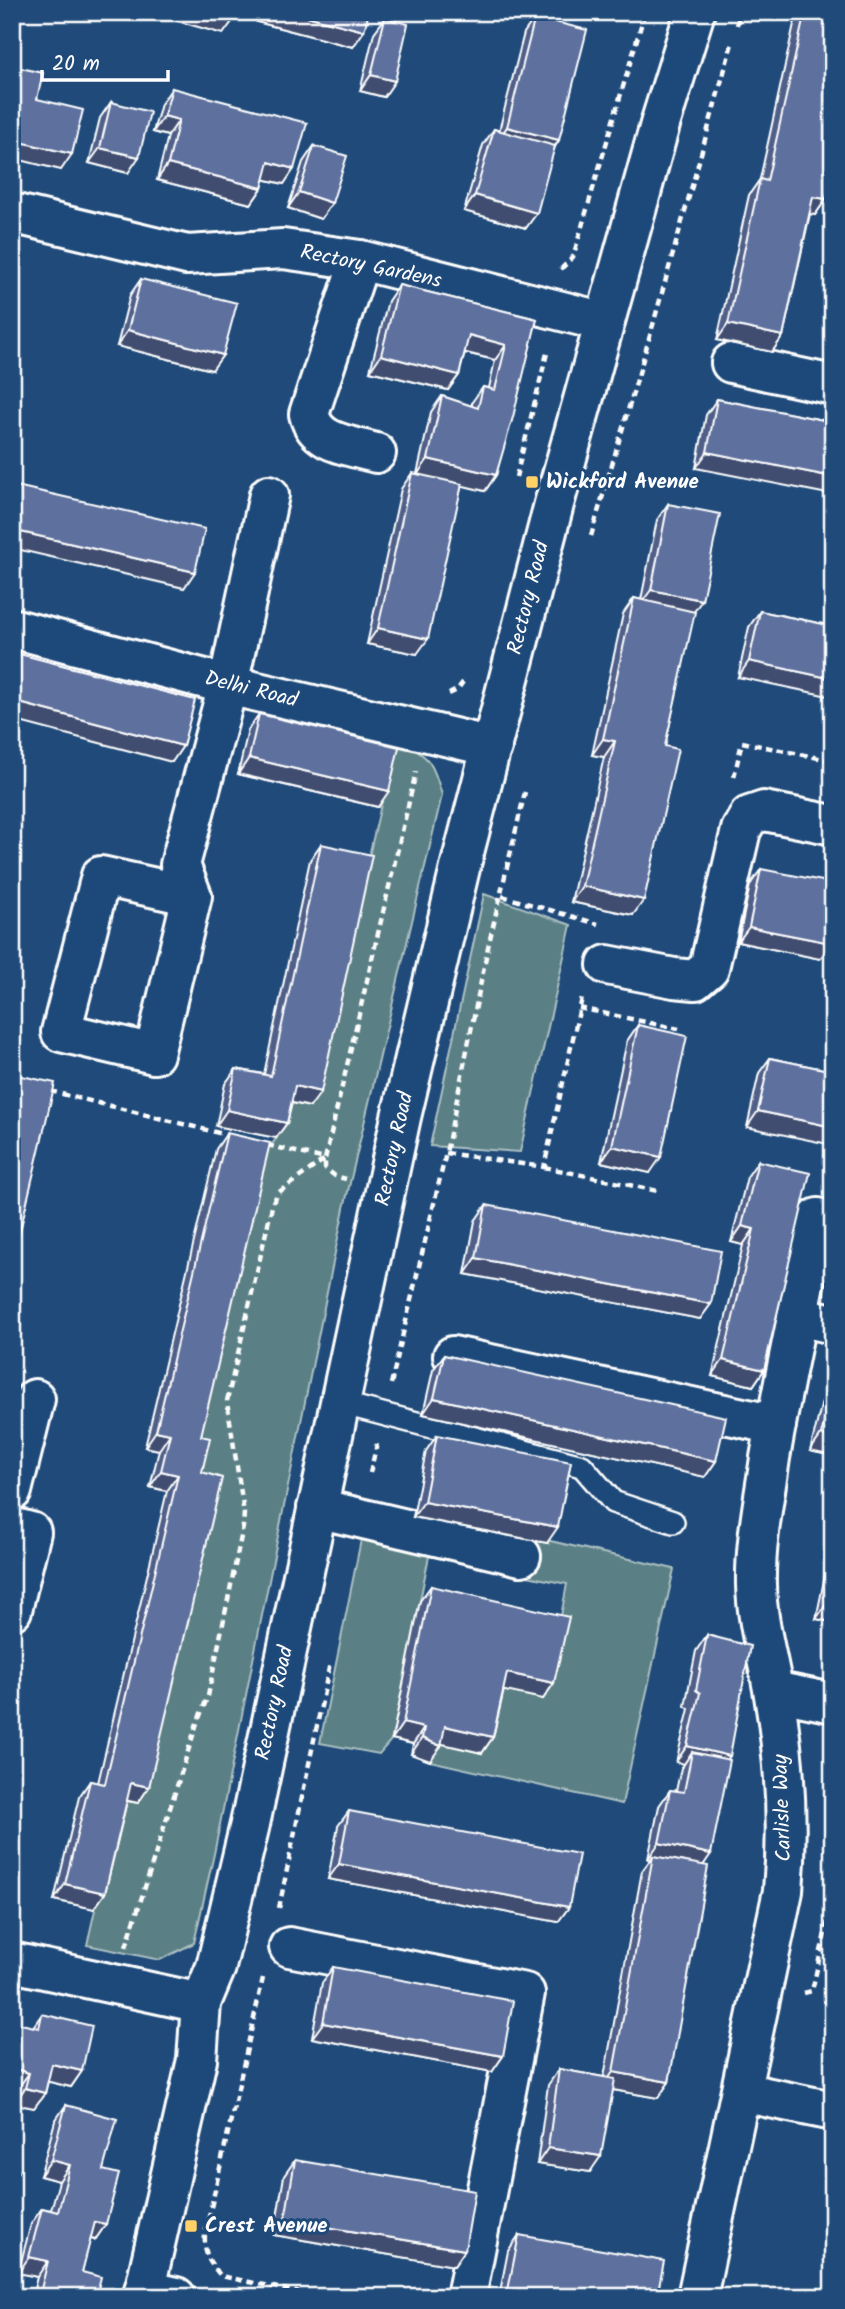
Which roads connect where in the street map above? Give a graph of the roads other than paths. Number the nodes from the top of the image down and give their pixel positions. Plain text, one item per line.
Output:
1 (695, 12) edge
2 (12, 213) edge
3 (360, 260) junction
4 (605, 322) junction
5 (731, 363) dead end
6 (833, 384) edge
7 (376, 453) dead end
8 (269, 495) dead end
9 (12, 628) edge
10 (228, 685) junction
11 (492, 747) junction
12 (833, 825) edge
13 (192, 896) junction
14 (601, 951) road end
15 (833, 1221) edge
16 (815, 1320) edge
17 (453, 1356) edge
18 (35, 1399) dead end
19 (340, 1403) junction
20 (776, 1425) junction
21 (12, 1491) edge
22 (317, 1508) junction
23 (673, 1522) dead end
24 (12, 1527) edge
25 (521, 1556) dead end
26 (12, 1610) edge
27 (774, 1691) junction
28 (833, 1703) edge
29 (277, 1946) road end
30 (12, 1962) edge
31 (201, 2003) junction
32 (741, 2091) junction
33 (833, 2111) edge
34 (154, 2295) edge
35 (466, 2297) edge
36 (697, 2297) edge

1 - 4 street, Rectory Road
2 - 3 street, Rectory Gardens
3 - 4 street, Rectory Gardens
3 - 7 street
4 - 11 street, Rectory Road
5 - 6 street
8 - 10 street
9 - 10 street, Delhi Road
10 - 11 street, Delhi Road
10 - 13 street
11 - 19 street, Rectory Road
12 - 14 street
13 - 13 street
15 - 16 street, Carlisle Way
16 - 20 street, Carlisle Way
17 - 20 street
18 - 21 street
19 - 22 street, Rectory Road
19 - 23 lane
20 - 27 street, Carlisle Way
22 - 25 street
22 - 31 street, Rectory Road
24 - 26 street
27 - 28 street
27 - 32 street, Carlisle Way
29 - 35 street
30 - 31 street
31 - 34 street, Rectory Road
32 - 33 street
32 - 36 street, Carlisle Way

